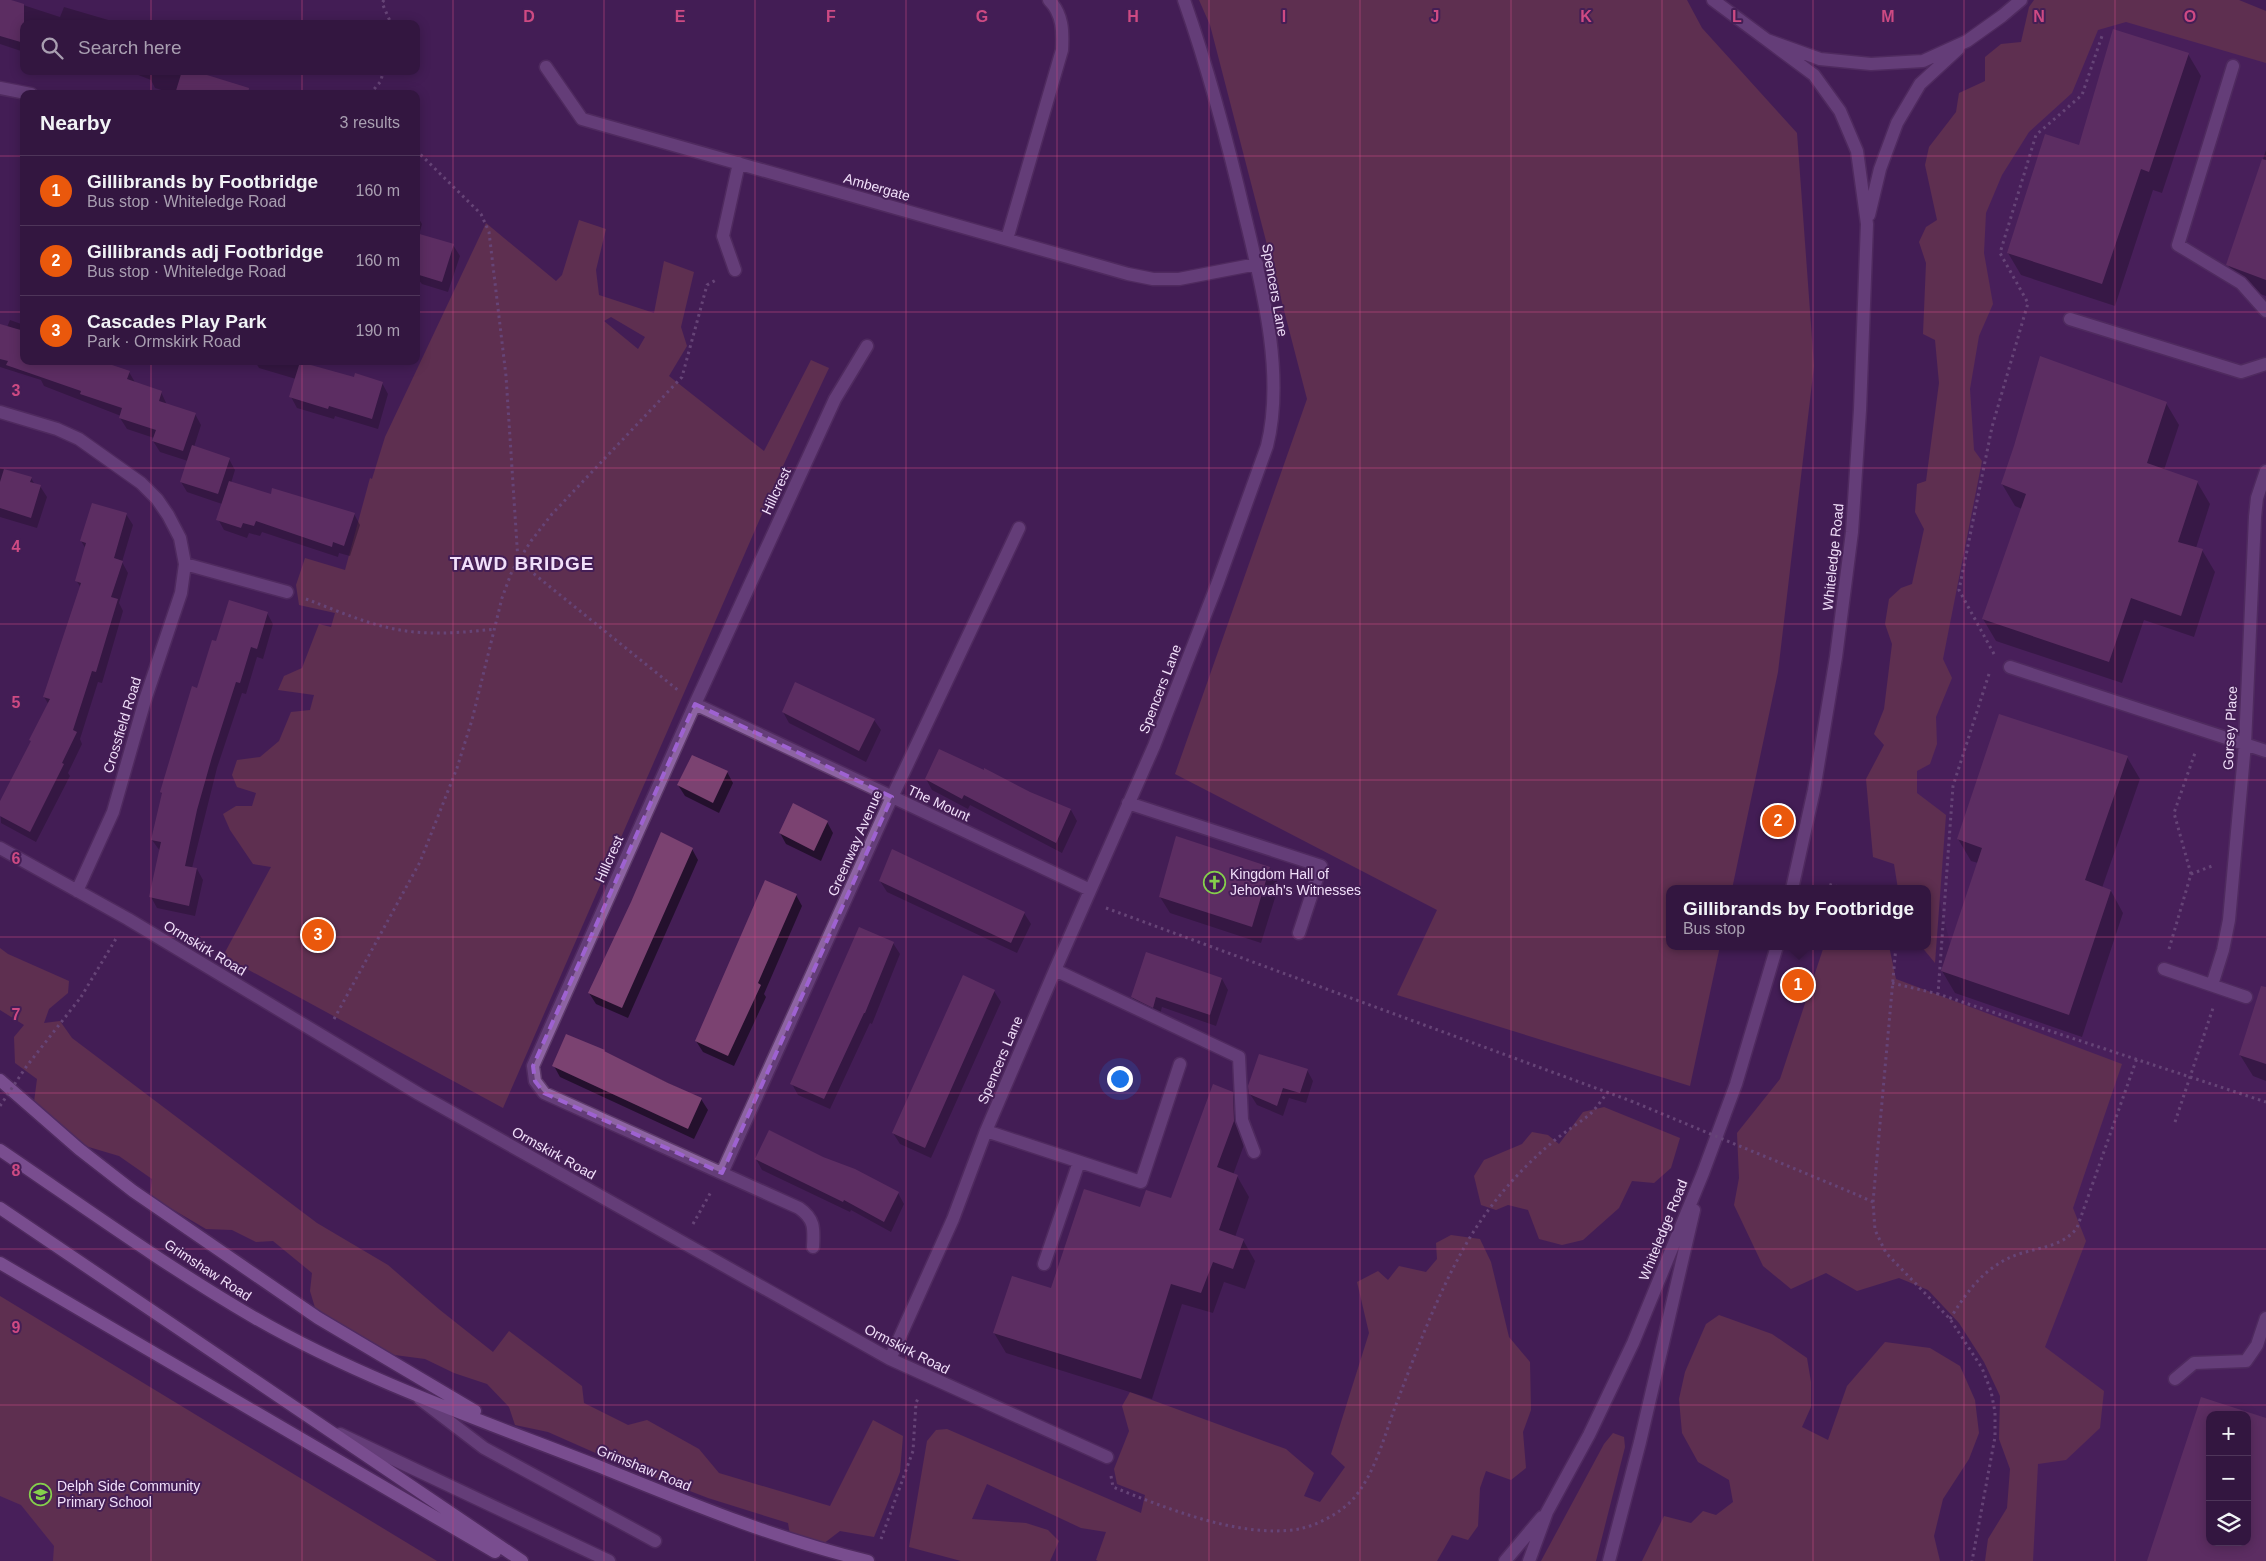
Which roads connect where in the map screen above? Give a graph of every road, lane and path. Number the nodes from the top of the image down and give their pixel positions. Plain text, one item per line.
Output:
1 (384, 0) edge
2 (1049, 0) edge
3 (1184, 0) edge
4 (1713, 0) edge
5 (2021, 0) edge
6 (390, 20) edge
7 (2103, 33) dead end
8 (1767, 40) junction
9 (1967, 41) junction
10 (2233, 66) dead end
11 (546, 67) dead end
12 (382, 75) edge
13 (0, 88) edge
14 (373, 90) edge
15 (20, 92) edge
16 (420, 154) edge
17 (739, 163) junction
18 (1867, 224) junction
19 (1007, 239) junction
20 (1256, 264) junction
21 (735, 270) joint
22 (2266, 311) edge
23 (2070, 319) dead end
24 (867, 346) dead end
25 (2266, 364) edge
26 (0, 412) edge
27 (2266, 471) edge
28 (1019, 528) dead end
29 (518, 561) junction
30 (185, 564) junction
31 (286, 592) joint
32 (494, 629) junction
33 (1993, 662) dead end
34 (2010, 667) dead end
35 (1990, 670) dead end
36 (695, 704) junction
37 (2203, 730) junction
38 (2245, 744) junction
39 (2266, 751) edge
40 (892, 797) junction
41 (1128, 803) junction
42 (0, 848) edge
43 (2234, 858) junction
44 (2190, 874) junction
45 (1793, 885) edge
46 (78, 891) junction
47 (1087, 895) junction
48 (128, 919) junction
49 (1299, 933) dead end
50 (1776, 950) edge
51 (1896, 950) edge
52 (2164, 969) joint
53 (1054, 970) junction
54 (1892, 983) junction
55 (2216, 986) junction
56 (1938, 994) junction
57 (2246, 997) dead end
58 (324, 1037) junction
59 (2137, 1058) junction
60 (1180, 1064) dead end
61 (2190, 1076) junction
62 (0, 1080) edge
63 (1608, 1092) junction
64 (2266, 1102) edge
65 (0, 1106) edge
66 (2175, 1122) dead end
67 (986, 1131) junction
68 (0, 1150) edge
69 (1254, 1152) dead end
70 (1079, 1162) junction
71 (722, 1172) junction
72 (1703, 1173) junction
73 (1873, 1202) junction
74 (0, 1208) edge
75 (682, 1242) junction
76 (813, 1247) dead end
77 (0, 1263) edge
78 (1044, 1264) dead end
79 (2266, 1318) edge
80 (1950, 1319) junction
81 (890, 1359) junction
82 (927, 1378) junction
83 (2175, 1379) dead end
84 (412, 1392) junction
85 (310, 1419) junction
86 (509, 1431) junction
87 (1107, 1457) joint
88 (1547, 1512) junction
89 (881, 1539) dead end
90 (655, 1540) dead end
91 (510, 1561) edge
92 (522, 1561) edge
93 (609, 1561) edge
94 (868, 1561) edge
95 (1505, 1561) edge
96 (1529, 1561) edge
97 (1609, 1561) edge
98 (1972, 1561) edge

1 - 6 path
2 - 19 street
3 - 20 street, Spencers Lane
4 - 8 street, Whiteledge Road
5 - 9 street
7 - 33 path
8 - 9 street
8 - 18 street, Whiteledge Road
9 - 18 street, Whiteledge Road
10 - 22 street
11 - 17 street, Ambergate
12 - 14 path
13 - 15 street
16 - 29 path
17 - 19 street, Ambergate
17 - 21 street
18 - 45 street, Whiteledge Road
19 - 20 street, Ambergate
20 - 41 street, Spencers Lane
21 - 29 path
23 - 25 street
24 - 36 street, Hillcrest
26 - 30 street, Crossfield Road
27 - 38 street, Gorsey Place
28 - 40 street, Greenway Avenue
29 - 32 path
29 - 36 path
30 - 31 street
30 - 46 street, Crossfield Road
31 - 32 path
32 - 58 path
34 - 37 street
35 - 56 path
36 - 40 street, The Mount
36 - 71 street, Hillcrest
37 - 38 street
37 - 44 path
38 - 39 street
38 - 43 street, Gorsey Place
40 - 47 street, The Mount
40 - 71 street, Greenway Avenue
41 - 47 street, Spencers Lane
41 - 49 street
42 - 46 street, Ormskirk Road
43 - 44 path
43 - 55 street, Gorsey Place
44 - 52 path
46 - 48 street, Ormskirk Road
47 - 53 street, Spencers Lane
47 - 63 path
48 - 58 street, Ormskirk Road
48 - 65 path, bridge
50 - 72 street, Whiteledge Road
51 - 54 path
52 - 55 street
53 - 67 street, Spencers Lane
53 - 69 street
54 - 56 path
54 - 73 path
55 - 57 street
55 - 61 path
56 - 59 path
58 - 75 street, Ormskirk Road
59 - 61 path
59 - 80 path
60 - 70 street
61 - 64 path
61 - 66 path
62 - 86 main road
63 - 73 path, bridge
63 - 87 path
67 - 70 street
67 - 81 street, Spencers Lane
68 - 84 main road, Grimshaw Road
70 - 78 street
71 - 75 path
71 - 76 street, Hillcrest
72 - 88 street, Whiteledge Road
72 - 97 street
73 - 80 path
74 - 85 main road
75 - 81 street, Ormskirk Road
77 - 91 main road
79 - 83 street
80 - 98 path
81 - 82 street, Ormskirk Road
82 - 87 street, Ormskirk Road
82 - 89 path
84 - 86 main road, Grimshaw Road
84 - 90 street, Grimshaw Road
85 - 92 main road
85 - 93 street
86 - 94 main road, Grimshaw Road
88 - 95 street, Whiteledge Road
88 - 96 street, Whiteledge Road

